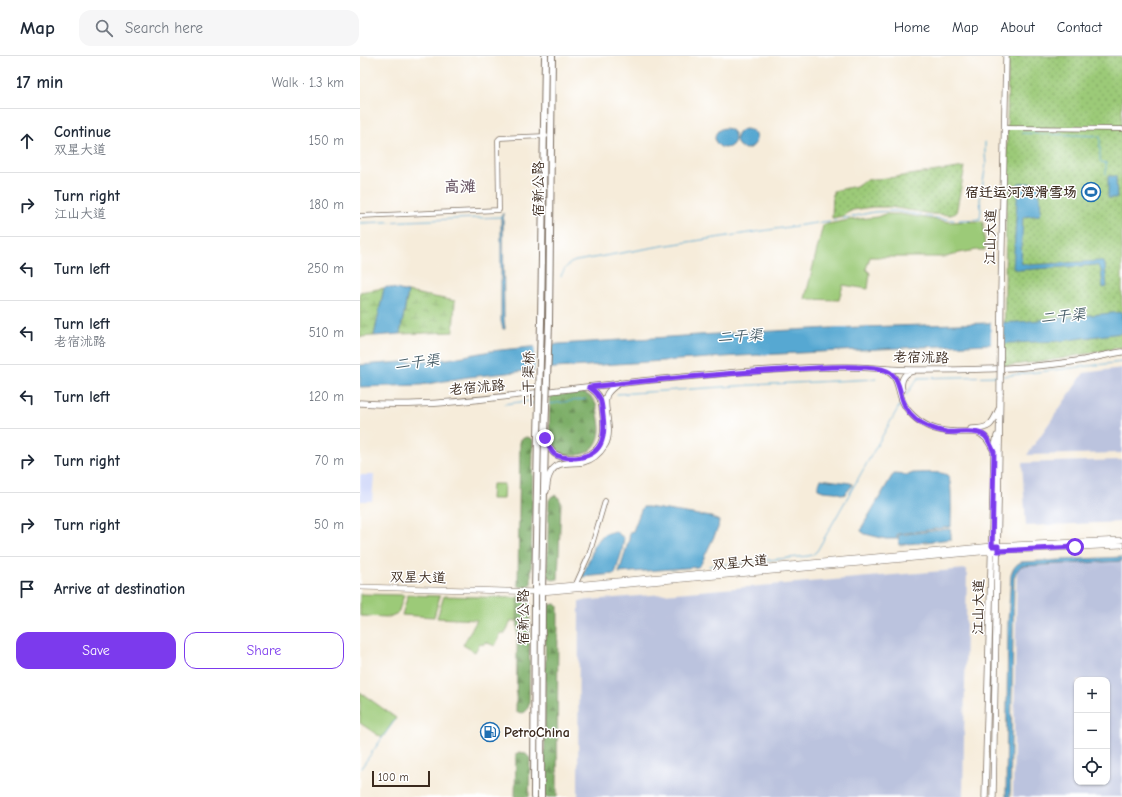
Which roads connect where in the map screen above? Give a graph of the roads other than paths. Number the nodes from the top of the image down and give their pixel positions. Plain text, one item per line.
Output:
1 (545, 56) edge
2 (552, 56) edge
3 (1006, 56) edge
4 (1005, 128) junction
5 (1122, 129) edge
6 (547, 136) junction
7 (360, 216) edge
8 (541, 322) joint
9 (549, 323) joint
10 (1122, 352) edge
11 (872, 368) junction
12 (890, 369) junction
13 (919, 370) junction
14 (619, 383) junction
15 (901, 385) junction
16 (589, 387) junction
17 (360, 403) edge
18 (1000, 406) junction
19 (1000, 418) junction
20 (543, 437) junction
21 (994, 452) junction
22 (544, 499) junction
23 (605, 501) dead end
24 (1122, 540) edge
25 (1122, 545) edge
26 (995, 548) junction
27 (360, 587) edge
28 (574, 587) junction
29 (535, 590) junction
30 (542, 590) junction
31 (534, 797) edge
32 (541, 797) edge
33 (985, 797) edge
34 (993, 797) edge

1 - 6 highway, 宿新公路
2 - 6 highway, 宿新公路
3 - 4 main road, 江山大道
4 - 5 street
4 - 18 main road, 江山大道, bridge
6 - 7 street
6 - 8 highway, 宿新公路
6 - 9 highway, 宿新公路
8 - 20 highway, 二干渠桥, bridge
9 - 20 highway, 二干渠桥, bridge
10 - 13 main road, 老宿沭路
11 - 12 main road, 老宿沭路
11 - 14 main road, 老宿沭路
11 - 21 main road
12 - 13 main road, 老宿沭路
12 - 15 main road
13 - 15 main road
14 - 16 main road, 老宿沭路
14 - 22 main road
15 - 18 main road
16 - 17 main road, 老宿沭路
16 - 20 main road
18 - 19 main road, 江山大道
19 - 21 main road, 江山大道
19 - 26 main road, 江山大道
20 - 22 highway, 宿新公路
20 - 29 highway, 宿新公路
21 - 26 main road, 江山大道
22 - 30 highway, 宿新公路
23 - 28 street
24 - 26 street, 双星大道
25 - 26 street, 双星大道
26 - 28 street, 双星大道
26 - 33 main road, 江山大道
26 - 34 main road, 江山大道
27 - 29 street, 双星大道
28 - 30 street, 双星大道
29 - 30 street, 双星大道
29 - 31 highway, 宿新公路
30 - 32 highway, 宿新公路

